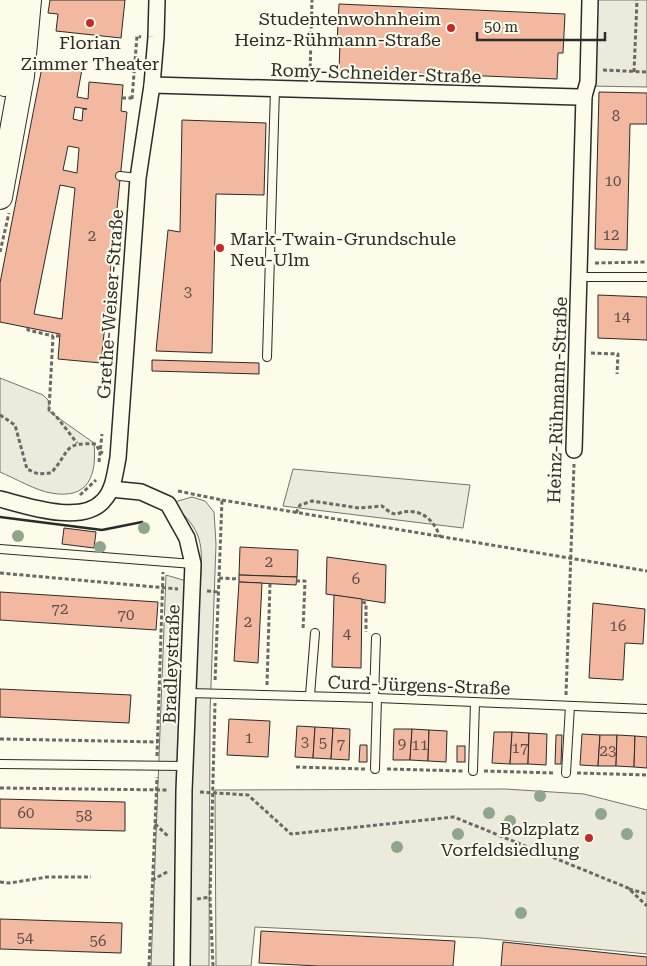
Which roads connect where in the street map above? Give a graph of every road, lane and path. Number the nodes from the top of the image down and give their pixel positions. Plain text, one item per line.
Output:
1 (2, 0) edge
2 (7, 0) edge
3 (29, 0) edge
4 (157, 0) edge
5 (312, 0) edge
6 (590, 0) edge
7 (637, 0) edge
8 (0, 13) edge
9 (634, 72) junction
10 (647, 72) edge
11 (587, 83) junction
12 (152, 85) junction
13 (275, 88) junction
14 (310, 90) junction
15 (122, 98) dead end
16 (132, 98) dead end
17 (0, 130) edge
18 (120, 176) dead end
19 (138, 178) junction
20 (0, 197) edge
21 (647, 262) edge
22 (579, 270) junction
23 (647, 277) edge
24 (28, 328) dead end
25 (53, 336) junction
26 (60, 336) dead end
27 (578, 352) junction
28 (267, 357) dead end
29 (616, 374) dead end
30 (0, 415) edge
31 (76, 443) junction
32 (574, 450) joint
33 (100, 452) junction
34 (118, 458) junction
35 (99, 468) dead end
36 (98, 476) dead end
37 (111, 489) junction
38 (72, 496) dead end
39 (0, 499) edge
40 (222, 500) dead end
41 (296, 513) junction
42 (440, 537) junction
43 (0, 549) edge
44 (571, 559) junction
45 (193, 564) junction
46 (647, 571) edge
47 (0, 574) edge
48 (219, 578) dead end
49 (239, 579) dead end
50 (270, 584) dead end
51 (193, 590) junction
52 (218, 592) dead end
53 (315, 633) dead end
54 (376, 638) dead end
55 (189, 693) junction
56 (266, 694) junction
57 (310, 696) junction
58 (375, 698) junction
59 (475, 702) junction
60 (567, 706) junction
61 (647, 709) edge
62 (0, 739) edge
63 (158, 742) dead end
64 (0, 764) edge
65 (185, 766) junction
66 (375, 769) dead end
67 (473, 771) dead end
68 (566, 773) dead end
69 (0, 788) edge
70 (157, 790) dead end
71 (184, 791) junction
72 (155, 823) dead end
73 (173, 842) dead end
74 (172, 870) dead end
75 (91, 876) dead end
76 (152, 880) dead end
77 (0, 882) edge
78 (628, 888) junction
79 (647, 894) edge
80 (210, 897) dead end
81 (194, 899) dead end
82 (647, 906) edge
83 (182, 966) edge

1 - 8 main road
2 - 17 main road
3 - 20 main road
4 - 12 street, Grethe-Weiser-Straße
5 - 14 path
6 - 11 street, Heinz-Rühmann-Straße
7 - 9 path
9 - 10 path
9 - 11 path
11 - 14 street, Romy-Schneider-Straße
11 - 22 street, Heinz-Rühmann-Straße
12 - 13 street, Romy-Schneider-Straße
12 - 19 street, Grethe-Weiser-Straße
13 - 14 street, Romy-Schneider-Straße
13 - 28 lane
15 - 16 path
18 - 19 lane
19 - 34 street, Grethe-Weiser-Straße
21 - 22 path
22 - 23 lane
22 - 27 street, Heinz-Rühmann-Straße
24 - 25 path
25 - 26 path
25 - 31 path
27 - 29 path
27 - 32 street, Heinz-Rühmann-Straße
30 - 31 path
31 - 33 path
32 - 44 path, Heinz-Rühmann-Straße
33 - 34 path
33 - 35 path
34 - 37 street, Grethe-Weiser-Straße
36 - 38 path
37 - 39 street, Grethe-Weiser-Straße
37 - 45 street, Bradleystraße
40 - 41 path
41 - 42 path
41 - 42 path
42 - 44 path
43 - 45 lane
44 - 46 path
44 - 60 path, Heinz-Rühmann-Straße
45 - 51 street, Bradleystraße
47 - 51 path
48 - 49 path
50 - 56 path
51 - 52 path
51 - 55 street, Bradleystraße
53 - 57 lane
54 - 58 lane
55 - 56 lane, Curd-Jürgens-Straße
55 - 65 street, Bradleystraße
56 - 57 lane, Curd-Jürgens-Straße
57 - 58 lane, Curd-Jürgens-Straße
58 - 59 lane, Curd-Jürgens-Straße
58 - 66 lane
59 - 60 lane, Curd-Jürgens-Straße
59 - 67 lane
60 - 61 lane, Curd-Jürgens-Straße
60 - 68 lane
62 - 63 path
64 - 65 lane
65 - 71 street, Bradleystraße
69 - 70 path
71 - 78 path
71 - 83 street, Bradleystraße
72 - 73 path
74 - 76 path
75 - 77 path
78 - 79 path
78 - 82 path
80 - 81 path

